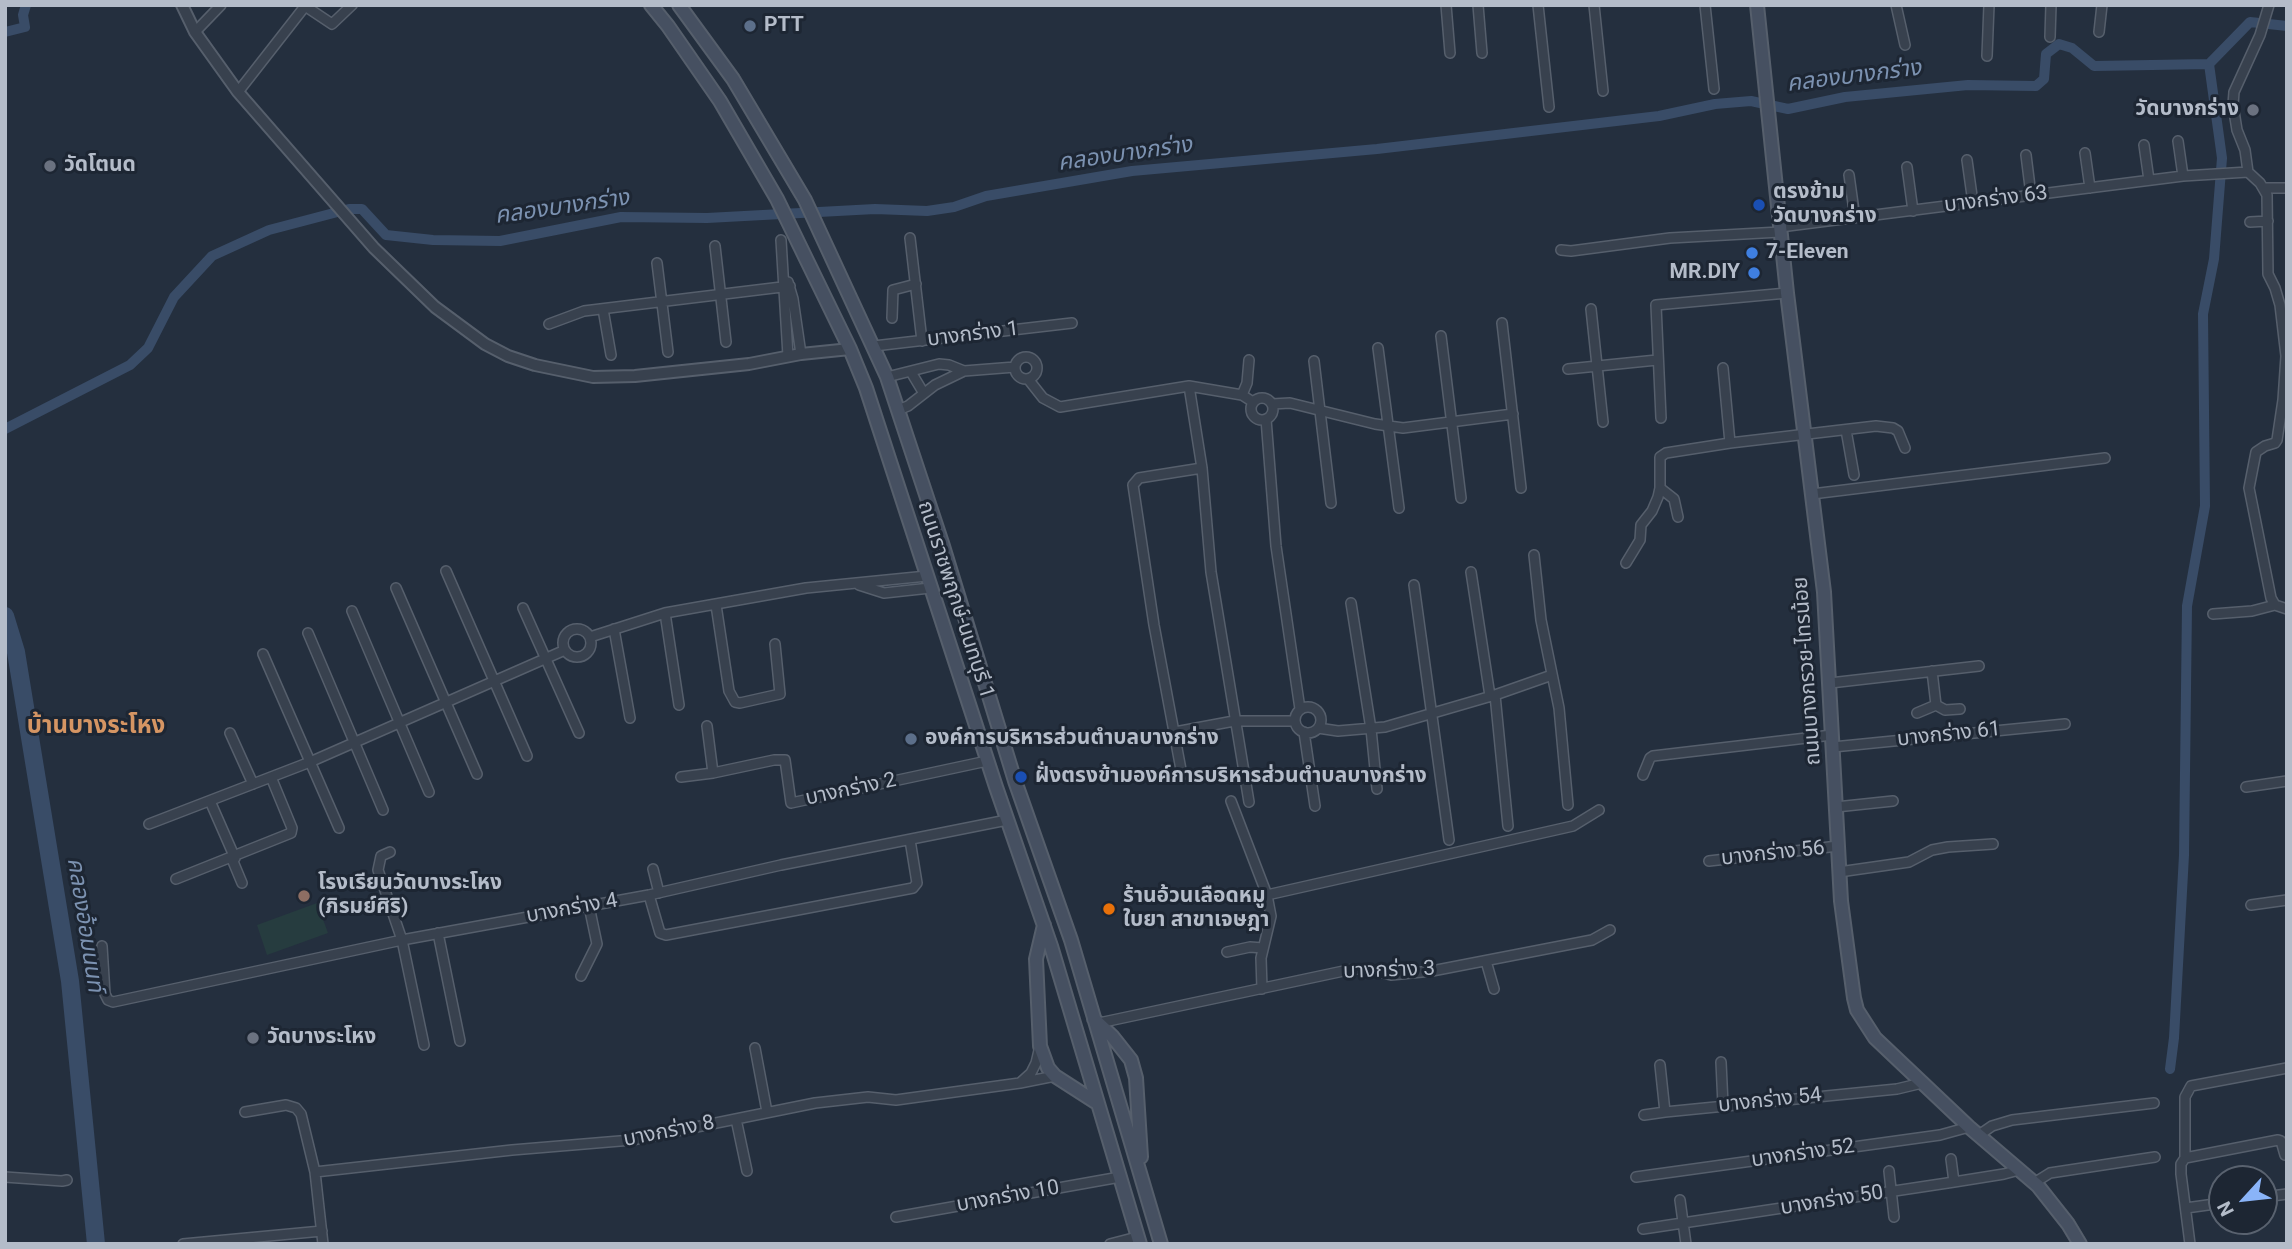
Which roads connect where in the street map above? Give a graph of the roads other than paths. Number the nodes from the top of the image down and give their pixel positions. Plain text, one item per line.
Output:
1 (182, 5) edge
2 (221, 5) edge
3 (305, 5) edge
4 (352, 5) edge
5 (651, 5) edge
6 (679, 5) edge
7 (1446, 5) edge
8 (1478, 5) edge
9 (1538, 5) edge
10 (1594, 5) edge
11 (1705, 5) edge
12 (1757, 5) edge
13 (1896, 5) edge
14 (1990, 5) edge
15 (2051, 5) edge
16 (2102, 5) edge
17 (2269, 5) edge
18 (195, 32) junction
19 (2099, 32) dead end
20 (2050, 37) dead end
21 (1905, 45) dead end
22 (1450, 53) dead end
23 (1482, 53) dead end
24 (1987, 55) dead end
25 (1714, 89) dead end
26 (238, 92) junction
27 (1603, 92) dead end
28 (1549, 107) dead end
29 (2178, 141) dead end
30 (2144, 145) dead end
31 (2085, 153) dead end
32 (2026, 155) dead end
33 (1967, 160) dead end
34 (1907, 167) dead end
35 (2248, 172) junction
36 (1849, 175) dead end
37 (2183, 176) junction
38 (2149, 180) junction
39 (2090, 188) junction
40 (2265, 188) junction
41 (2287, 188) edge
42 (2031, 195) junction
43 (1973, 203) junction
44 (1913, 211) junction
45 (1855, 218) junction
46 (2267, 221) junction
47 (2250, 222) dead end
48 (1780, 230) junction
49 (909, 238) dead end
50 (781, 240) dead end
51 (715, 246) dead end
52 (1561, 250) dead end
53 (657, 263) dead end
54 (916, 284) junction
55 (786, 286) junction
56 (1787, 293) junction
57 (720, 294) junction
58 (662, 303) junction
59 (603, 309) junction
60 (1591, 309) dead end
61 (892, 318) dead end
62 (1072, 323) dead end
63 (1502, 323) dead end
64 (549, 324) dead end
65 (1441, 336) dead end
66 (922, 341) junction
67 (726, 342) dead end
68 (874, 346) junction
69 (1378, 348) dead end
70 (850, 349) junction
71 (668, 352) dead end
72 (801, 354) junction
73 (611, 355) dead end
74 (788, 356) junction
75 (1249, 360) dead end
76 (1314, 360) dead end
77 (1657, 360) junction
78 (1015, 366) junction
79 (1598, 366) junction
80 (1568, 369) dead end
81 (1723, 369) dead end
82 (964, 371) junction
83 (911, 372) junction
84 (887, 377) junction
85 (1028, 379) junction
86 (1189, 386) junction
87 (922, 392) junction
88 (1242, 395) junction
89 (1253, 402) junction
90 (1272, 404) junction
91 (1318, 408) junction
92 (898, 410) junction
93 (1513, 414) junction
94 (1661, 418) dead end
95 (1266, 419) junction
96 (1603, 422) dead end
97 (1452, 423) junction
98 (1389, 427) junction
99 (1846, 430) junction
100 (1805, 435) junction
101 (1730, 443) junction
102 (1905, 448) dead end
103 (2105, 458) dead end
104 (1202, 468) junction
105 (1853, 475) dead end
106 (1521, 488) dead end
107 (1660, 488) junction
108 (1812, 494) junction
109 (1461, 498) dead end
110 (1331, 503) dead end
111 (1399, 508) dead end
112 (1678, 517) dead end
113 (1534, 555) dead end
114 (1626, 563) dead end
115 (446, 571) dead end
116 (1471, 572) dead end
117 (929, 582) junction
118 (1413, 585) dead end
119 (396, 588) dead end
120 (1351, 603) dead end
121 (2275, 605) junction
122 (716, 606) junction
123 (523, 608) dead end
124 (2287, 609) edge
125 (352, 611) dead end
126 (665, 613) junction
127 (2213, 614) dead end
128 (614, 629) junction
129 (308, 633) dead end
130 (590, 637) junction
131 (775, 644) dead end
132 (565, 650) junction
133 (263, 654) dead end
134 (546, 659) junction
135 (1979, 666) dead end
136 (1932, 671) junction
137 (1552, 675) junction
138 (495, 683) junction
139 (1830, 683) junction
140 (1493, 696) junction
141 (447, 703) junction
142 (679, 705) dead end
143 (1936, 705) junction
144 (1300, 709) junction
145 (1960, 709) dead end
146 (1917, 713) dead end
147 (1431, 715) junction
148 (629, 718) dead end
149 (1234, 721) junction
150 (1295, 721) junction
151 (400, 724) junction
152 (2065, 724) dead end
153 (707, 726) dead end
154 (1318, 728) junction
155 (1371, 729) junction
156 (1175, 732) junction
157 (230, 733) dead end
158 (579, 733) dead end
159 (1304, 733) junction
160 (1833, 741) junction
161 (355, 743) junction
162 (527, 756) dead end
163 (987, 761) junction
164 (310, 762) junction
165 (713, 773) junction
166 (477, 774) dead end
167 (1182, 775) dead end
168 (1643, 775) dead end
169 (271, 777) junction
170 (681, 777) dead end
171 (2287, 781) edge
172 (253, 785) junction
173 (2246, 787) dead end
174 (1377, 789) dead end
175 (429, 792) dead end
176 (210, 801) junction
177 (1231, 801) dead end
178 (1893, 801) dead end
179 (1249, 802) dead end
180 (1568, 804) dead end
181 (1315, 806) dead end
182 (1836, 807) junction
183 (383, 810) dead end
184 (1599, 810) dead end
185 (1007, 820) junction
186 (149, 824) dead end
187 (1508, 826) dead end
188 (339, 828) dead end
189 (910, 840) junction
190 (1449, 840) dead end
191 (1993, 844) dead end
192 (1838, 846) junction
193 (390, 852) dead end
194 (233, 858) junction
195 (1709, 861) dead end
196 (653, 869) dead end
197 (1839, 872) junction
198 (176, 880) dead end
199 (242, 883) dead end
200 (654, 894) junction
201 (1267, 895) junction
202 (2287, 900) edge
203 (2251, 905) dead end
204 (589, 906) junction
205 (1044, 925) junction
206 (1610, 930) dead end
207 (438, 933) junction
208 (402, 940) junction
209 (102, 946) dead end
210 (1263, 948) junction
211 (1227, 952) dead end
212 (1486, 961) junction
213 (582, 976) dead end
214 (1262, 989) junction
215 (1494, 989) dead end
216 (1126, 1017) junction
217 (1096, 1021) junction
218 (1114, 1038) junction
219 (460, 1041) dead end
220 (424, 1045) dead end
221 (1040, 1046) junction
222 (755, 1048) dead end
223 (1721, 1062) dead end
224 (1660, 1065) dead end
225 (2287, 1069) edge
226 (1055, 1076) junction
227 (1020, 1083) junction
228 (1922, 1083) junction
229 (1097, 1103) junction
230 (2154, 1103) dead end
231 (1723, 1105) junction
232 (245, 1112) dead end
233 (767, 1112) junction
234 (1665, 1112) junction
235 (1644, 1115) dead end
236 (736, 1119) junction
237 (1974, 1131) junction
238 (2286, 1155) edge
239 (2155, 1157) dead end
240 (2185, 1158) junction
241 (1951, 1159) dead end
242 (2019, 1170) junction
243 (747, 1171) dead end
244 (1889, 1171) dead end
245 (316, 1172) junction
246 (5, 1177) edge
247 (1120, 1177) junction
248 (1636, 1177) dead end
249 (66, 1180) dead end
250 (1954, 1182) junction
251 (2034, 1183) junction
252 (1143, 1185) junction
253 (1892, 1192) junction
254 (1680, 1200) dead end
255 (2208, 1205) edge
256 (2186, 1208) junction
257 (896, 1217) dead end
258 (1895, 1217) dead end
259 (1683, 1223) junction
260 (1643, 1229) dead end
261 (322, 1231) junction
262 (1139, 1240) edge
263 (183, 1244) edge
264 (323, 1244) edge
265 (1110, 1244) edge
266 (1161, 1244) edge
267 (1686, 1244) edge
268 (2080, 1244) edge
269 (2190, 1244) edge

1 - 18 street
2 - 18 street
3 - 4 street
3 - 26 street
5 - 70 main road, ถนนราชพฤกษ์-นนทบุรี 1
6 - 68 main road, ถนนราชพฤกษ์-นนทบุรี 1
7 - 22 street
8 - 23 street
9 - 28 street
10 - 27 street
11 - 25 street
12 - 48 main road, ถนนบางกรวย-ไทรน้อย
13 - 21 street
14 - 24 street
15 - 20 street
16 - 19 street
17 - 35 street
18 - 26 street
26 - 74 street
29 - 37 street
30 - 38 street
31 - 39 street
32 - 42 street
33 - 43 street
34 - 44 street
35 - 37 street, บางกร่าง 63
35 - 40 street
36 - 45 street
37 - 38 street, บางกร่าง 63
38 - 39 street, บางกร่าง 63
39 - 42 street, บางกร่าง 63
40 - 41 street
40 - 46 street
42 - 43 street, บางกร่าง 63
43 - 44 street, บางกร่าง 63
44 - 45 street, บางกร่าง 63
45 - 48 street, บางกร่าง 63
46 - 47 street
46 - 121 street
48 - 52 street, บางกร่าง 63
48 - 56 main road, ถนนบางกรวย-ไทรน้อย
49 - 54 street
50 - 55 street
51 - 57 street
53 - 58 street
54 - 61 street
54 - 66 street
55 - 57 street
55 - 72 street
55 - 74 street
56 - 77 street
56 - 100 main road, ถนนบางกรวย-ไทรน้อย
57 - 58 street
57 - 67 street
58 - 59 street
58 - 71 street
59 - 64 street
59 - 73 street
60 - 79 street
62 - 66 street, บางกร่าง 1
63 - 93 street
65 - 97 street
66 - 68 street, บางกร่าง 1
68 - 84 main road, ถนนราชพฤกษ์-นนทบุรี 1
69 - 98 street
70 - 72 street
70 - 117 main road, ถนนราชพฤกษ์-นนทบุรี 1
72 - 74 street
75 - 88 street
76 - 91 street
77 - 79 street
77 - 94 street
78 - 82 street
78 - 85 street
78 - 85 street
79 - 80 street
79 - 96 street
81 - 101 street
82 - 83 street
82 - 87 street
83 - 84 street
83 - 87 street
84 - 92 main road, ถนนราชพฤกษ์-นนทบุรี 1
85 - 86 street
86 - 88 street
86 - 104 street
87 - 92 street
88 - 89 street
89 - 90 street
89 - 95 street
90 - 91 street
90 - 95 street
91 - 98 street
91 - 110 street
92 - 217 main road, ถนนราชพฤกษ์-นนทบุรี 1
93 - 97 street
93 - 106 street
95 - 144 street
97 - 98 street
97 - 109 street
98 - 111 street
99 - 100 street
99 - 102 street
99 - 105 street
100 - 101 street
100 - 108 main road, ถนนบางกรวย-ไทรน้อย
101 - 107 street
103 - 108 street
104 - 149 street
104 - 156 street
107 - 112 street
107 - 114 street
108 - 139 main road, ถนนบางกรวย-ไทรน้อย
113 - 137 street
115 - 138 street
116 - 140 street
117 - 122 street
117 - 163 main road, ถนนราชพฤกษ์-นนทบุรี 1
118 - 147 street
119 - 141 street
120 - 155 street
121 - 124 street
121 - 127 street
122 - 126 street
122 - 131 street
123 - 134 street
125 - 151 street
126 - 128 street
126 - 142 street
128 - 130 street
128 - 148 street
129 - 161 street
130 - 132 street
130 - 132 street
132 - 134 street
133 - 164 street
134 - 138 street
134 - 158 street
135 - 136 street
136 - 139 street
136 - 143 street
137 - 140 street
137 - 180 street
138 - 141 street
138 - 162 street
139 - 160 main road, ถนนบางกรวย-ไทรน้อย
140 - 147 street
140 - 187 street
141 - 151 street
141 - 166 street
143 - 145 street
143 - 146 street
144 - 150 street
144 - 154 street
147 - 155 street
147 - 190 street
149 - 150 street
149 - 156 street
149 - 179 street
150 - 159 street
151 - 161 street
151 - 175 street
152 - 160 street, บางกร่าง 61
153 - 165 street
154 - 155 street
154 - 159 street
155 - 174 street
156 - 167 street
157 - 172 street
159 - 181 street
160 - 168 street, บางกร่าง 61
160 - 182 main road, ถนนบางกรวย-ไทรน้อย
161 - 164 street
161 - 183 street
163 - 165 street, บางกร่าง 2
163 - 185 main road, ถนนราชพฤกษ์-นนทบุรี 1
164 - 169 street
164 - 188 street
165 - 170 street
169 - 172 street
169 - 194 street
171 - 173 street
172 - 176 street
176 - 186 street
176 - 194 street
177 - 201 street
178 - 182 street
182 - 192 main road, ถนนบางกรวย-ไทรน้อย
184 - 201 street
185 - 189 street, บางกร่าง 4
185 - 205 main road, ถนนราชพฤกษ์-นนทบุรี 1
189 - 200 street, บางกร่าง 4
189 - 200 street
191 - 197 street
192 - 195 street, บางกร่าง 56
192 - 197 main road, ถนนบางกรวย-ไทรน้อย
193 - 208 street
194 - 198 street
194 - 199 street
196 - 200 street
197 - 228 main road, ถนนบางกรวย-ไทรน้อย
200 - 204 street, บางกร่าง 4
201 - 210 street
202 - 203 street
204 - 207 street, บางกร่าง 4
204 - 213 street
205 - 221 main road
205 - 229 main road, ถนนราชพฤกษ์-นนทบุรี 1
206 - 212 street, บางกร่าง 3
207 - 208 street, บางกร่าง 4
207 - 219 street
208 - 209 street, บางกร่าง 4
208 - 220 street
210 - 211 street
210 - 214 street
212 - 214 street, บางกร่าง 3
212 - 215 street
214 - 216 street, บางกร่าง 3
216 - 217 street, บางกร่าง 3
216 - 218 street
217 - 218 main road
217 - 252 main road, ถนนราชพฤกษ์-นนทบุรี 1
218 - 252 main road
221 - 226 main road
221 - 227 street
222 - 233 street
223 - 231 street
224 - 234 street
225 - 240 street
226 - 227 street, บางกร่าง 8
226 - 229 main road
227 - 233 street, บางกร่าง 8
228 - 231 street, บางกร่าง 54
228 - 237 main road, ถนนบางกรวย-ไทรน้อย
229 - 247 main road, ถนนราชพฤกษ์-นนทบุรี 1
230 - 237 street, บางกร่าง 52
231 - 234 street, บางกร่าง 54
232 - 245 street
233 - 236 street, บางกร่าง 8
234 - 235 street, บางกร่าง 54
236 - 243 street
236 - 245 street, บางกร่าง 8
237 - 242 main road, ถนนบางกรวย-ไทรน้อย
237 - 248 street, บางกร่าง 52
238 - 240 street
239 - 251 street
240 - 256 street
241 - 250 street
242 - 250 street, บางกร่าง 50
242 - 251 main road, ถนนบางกรวย-ไทรน้อย
244 - 253 street
245 - 261 street
246 - 249 street
247 - 257 street, บางกร่าง 10
247 - 262 main road, ถนนราชพฤกษ์-นนทบุรี 1
250 - 253 street, บางกร่าง 50
251 - 268 main road, ถนนบางกรวย-ไทรน้อย
252 - 266 main road, ถนนราชพฤกษ์-นนทบุรี 1
253 - 258 street
253 - 259 street, บางกร่าง 50
254 - 259 street
255 - 256 street
256 - 269 street
259 - 260 street, บางกร่าง 50
259 - 267 street
261 - 263 street
261 - 264 street
262 - 265 street

